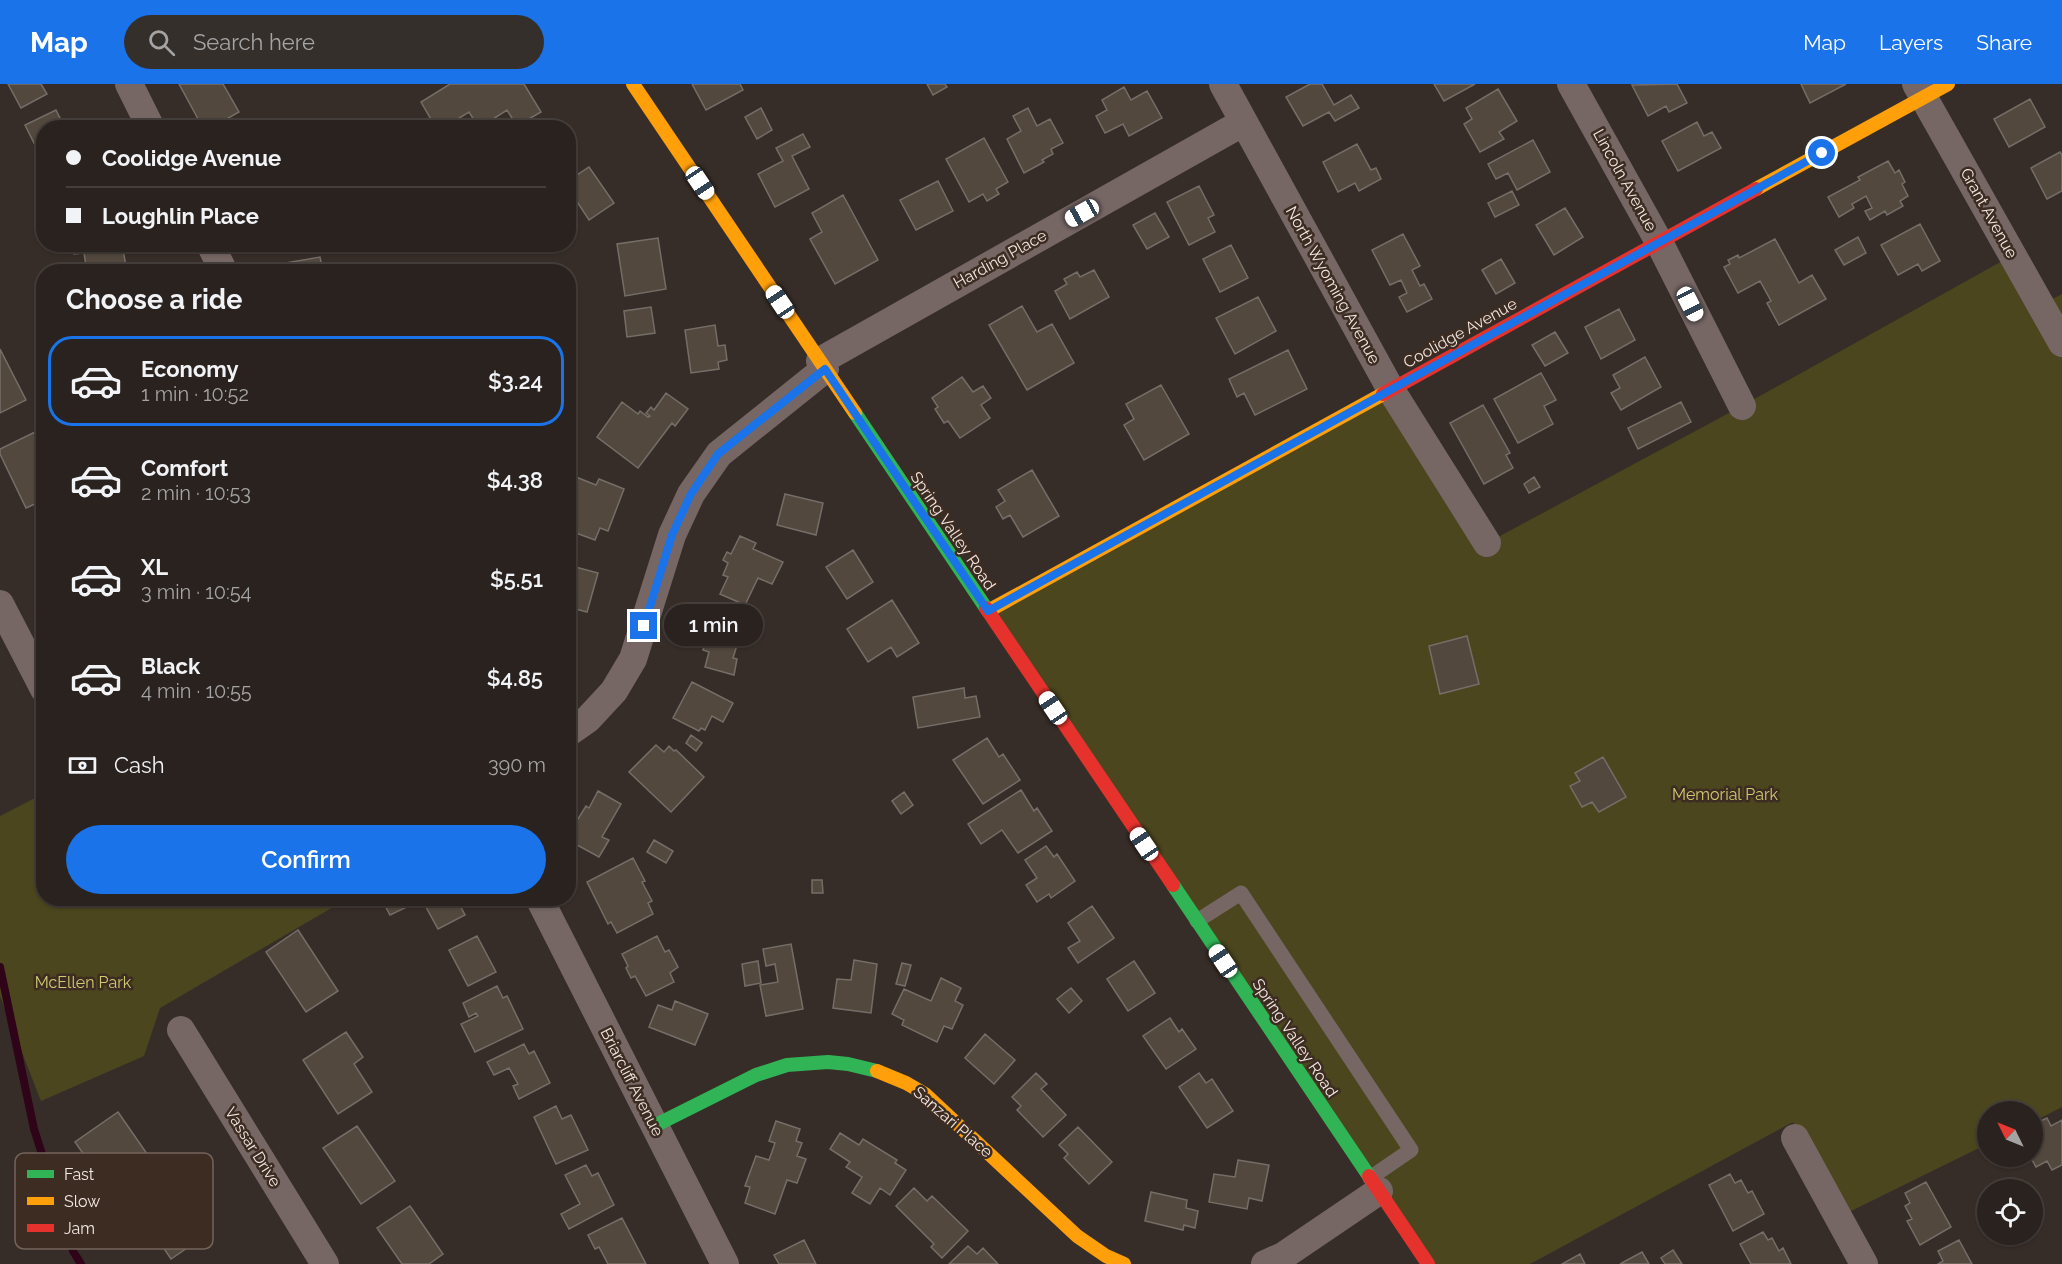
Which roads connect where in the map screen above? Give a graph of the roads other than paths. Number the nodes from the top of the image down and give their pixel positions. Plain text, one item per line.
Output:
1 (129, 84) edge
2 (633, 84) edge
3 (1223, 84) edge
4 (1571, 84) edge
5 (1929, 88) edge
6 (147, 120) edge
7 (1244, 122) junction
8 (1659, 242) junction
9 (2062, 343) edge
10 (822, 365) junction
11 (1391, 390) junction
12 (1742, 406) dead end
13 (1487, 543) dead end
14 (0, 603) edge
15 (988, 611) junction
16 (36, 673) edge
17 (576, 727) edge
18 (543, 906) edge
19 (1197, 921) junction
20 (181, 1030) dead end
21 (654, 1125) junction
22 (1795, 1138) dead end
23 (1374, 1185) junction
24 (325, 1264) edge
25 (726, 1264) edge
26 (1124, 1264) edge
27 (1265, 1264) edge
28 (1428, 1264) edge
29 (1864, 1264) edge

1 - 6 street
2 - 10 street, Spring Valley Road
3 - 7 street, North Wyoming Avenue
4 - 8 street, Lincoln Avenue
5 - 8 street, Coolidge Avenue
5 - 9 street, Grant Avenue
7 - 10 street, Harding Place
7 - 11 street, North Wyoming Avenue
8 - 11 street, Coolidge Avenue
8 - 12 street, Lincoln Avenue
10 - 15 street, Spring Valley Road
10 - 17 street, Harding Place
11 - 13 street, North Wyoming Avenue
11 - 15 street, Coolidge Avenue
14 - 16 street
15 - 19 street, Spring Valley Road
18 - 21 street, Briarcliff Avenue
19 - 23 street, Spring Valley Road
19 - 23 lane
20 - 24 street, Vassar Drive
21 - 25 street, Briarcliff Avenue
21 - 26 street, Sanzari Place
22 - 29 street
23 - 27 street
23 - 28 street, Spring Valley Road

